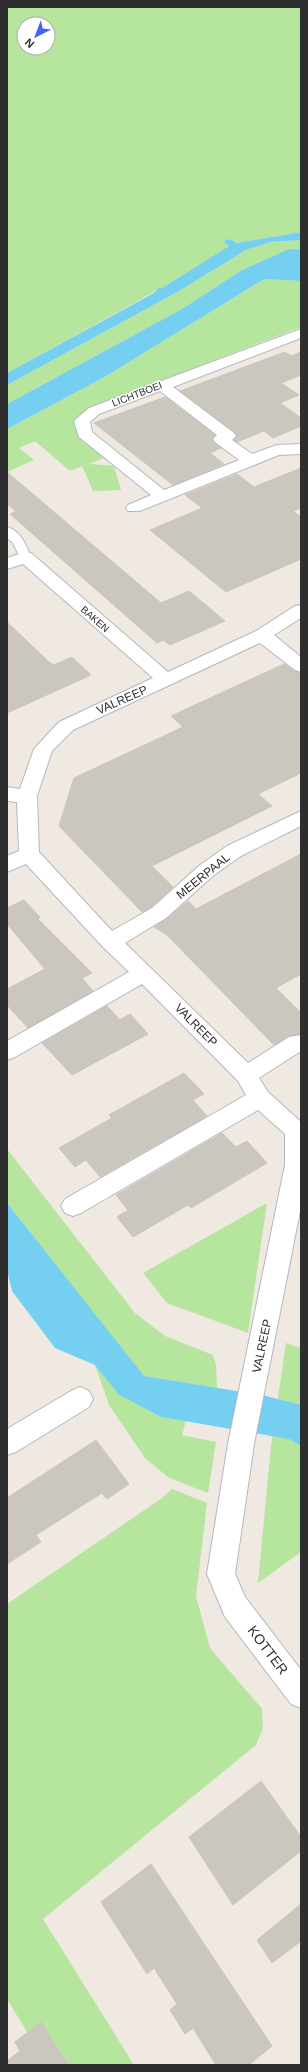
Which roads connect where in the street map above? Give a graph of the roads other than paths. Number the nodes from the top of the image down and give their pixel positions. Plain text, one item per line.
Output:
1 (301, 333) edge
2 (161, 385) junction
3 (301, 449) edge
4 (251, 461) junction
5 (162, 496) junction
6 (134, 508) dead end
7 (7, 531) edge
8 (25, 557) junction
9 (7, 564) edge
10 (301, 610) edge
11 (262, 635) junction
12 (301, 666) edge
13 (166, 680) junction
14 (17, 795) edge
15 (301, 818) edge
16 (29, 854) junction
17 (7, 865) edge
18 (110, 942) junction
19 (144, 973) junction
20 (301, 1043) edge
21 (7, 1051) edge
22 (246, 1075) junction
23 (260, 1098) junction
24 (73, 1206) dead end
25 (80, 1399) dead end
26 (7, 1443) edge
27 (235, 1607) joint
28 (301, 1694) edge

1 - 2 street, LICHTBOEI
2 - 4 street
2 - 5 street, LICHTBOEI
3 - 4 street
4 - 5 street
5 - 6 street
7 - 8 lane, BAKEN
8 - 9 street
8 - 13 street, BAKEN
10 - 11 street, VALREEP
11 - 12 street
11 - 13 street, VALREEP
13 - 14 street, VALREEP
14 - 16 street, VALREEP
15 - 18 street, MEERPAAL
16 - 17 street
16 - 18 street, VALREEP
18 - 19 street, VALREEP
19 - 21 street
19 - 22 street, VALREEP
20 - 22 street
22 - 23 street, VALREEP
23 - 24 street
23 - 27 street, VALREEP
25 - 26 street
27 - 28 street, KOTTER

